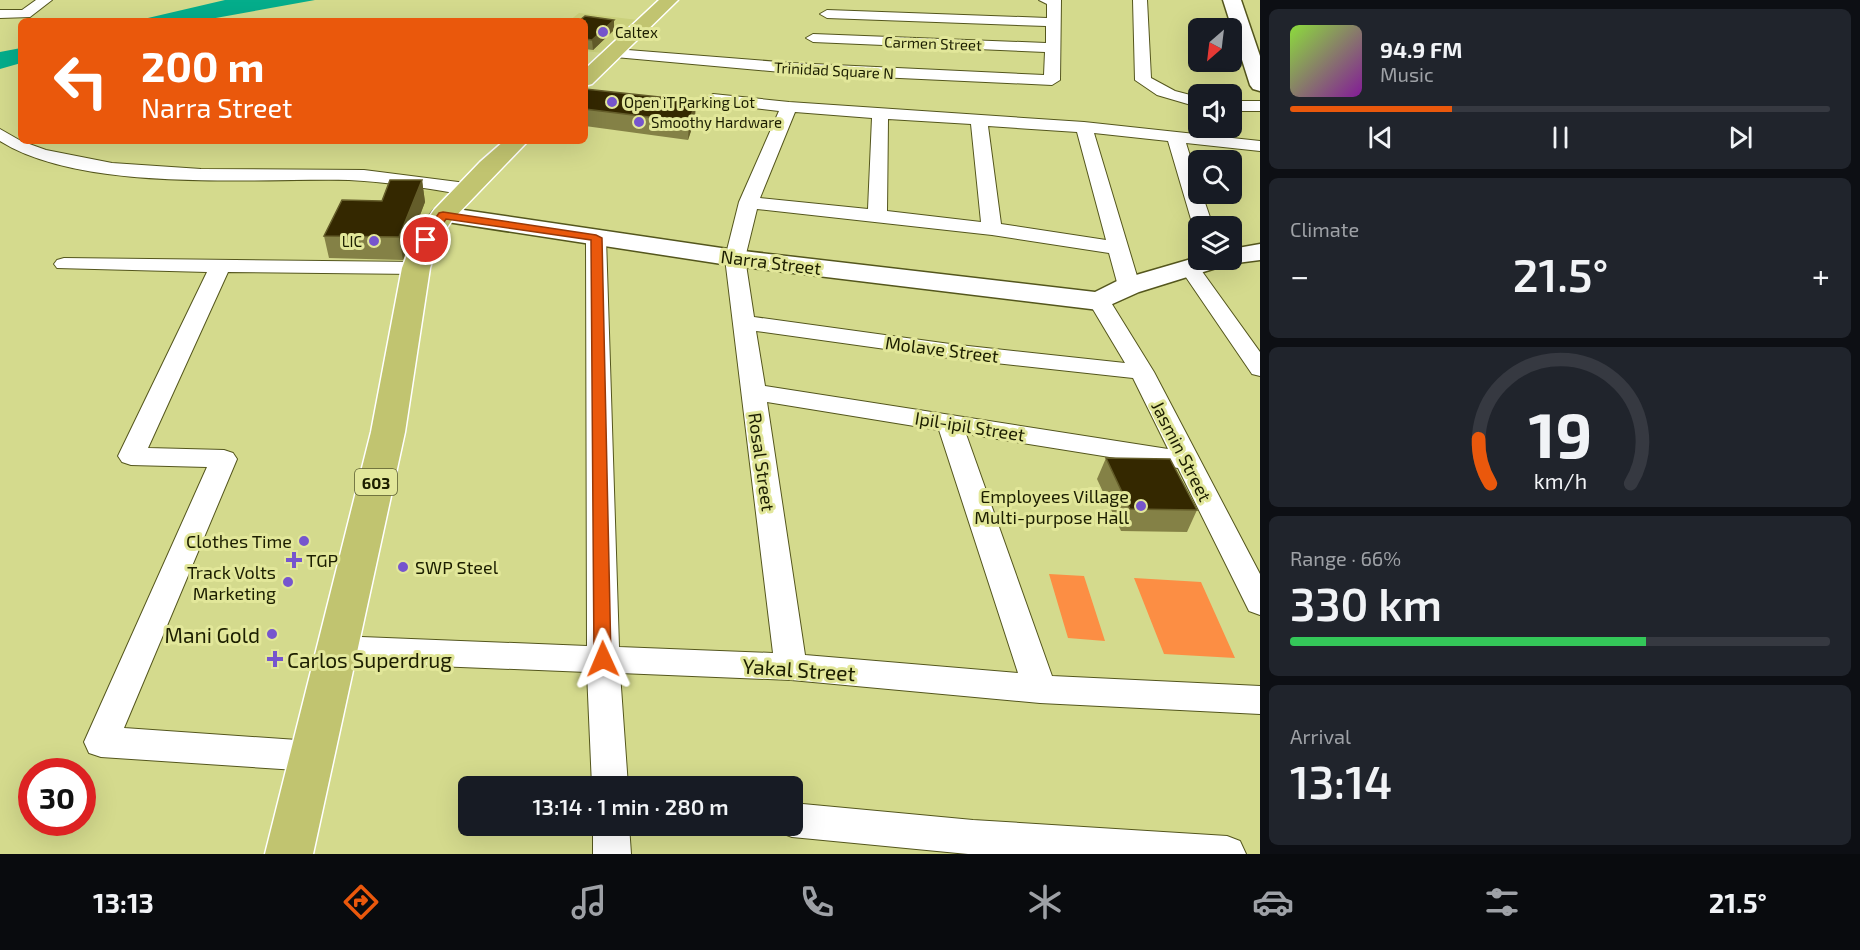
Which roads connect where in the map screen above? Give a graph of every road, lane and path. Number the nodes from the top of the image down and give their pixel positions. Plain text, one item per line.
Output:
1 (45, 0) edge
2 (669, 0) edge
3 (837, 0) edge
4 (1046, 0) edge
5 (1054, 0) edge
6 (1140, 0) edge
7 (1232, 0) edge
8 (0, 14) edge
9 (827, 14) junction
10 (1055, 22) junction
11 (1054, 48) junction
12 (615, 53) junction
13 (802, 53) junction
14 (1254, 56) edge
15 (588, 77) edge
16 (1260, 85) edge
17 (713, 99) dead end
18 (1188, 100) edge
19 (1242, 106) edge
20 (1260, 106) edge
21 (789, 107) junction
22 (880, 113) junction
23 (979, 119) junction
24 (1084, 127) junction
25 (0, 134) edge
26 (1175, 136) junction
27 (514, 144) edge
28 (1260, 146) edge
29 (466, 189) junction
30 (749, 202) junction
31 (443, 215) junction
32 (877, 216) junction
33 (1200, 216) edge
34 (992, 229) junction
35 (596, 238) junction
36 (1119, 248) junction
37 (1260, 252) edge
38 (1242, 255) edge
39 (735, 258) junction
40 (64, 264) dead end
41 (219, 266) junction
42 (1188, 267) edge
43 (416, 268) junction
44 (1209, 270) edge
45 (1129, 286) junction
46 (1100, 301) junction
47 (742, 322) junction
48 (1256, 358) edge
49 (1142, 372) junction
50 (753, 392) junction
51 (949, 422) junction
52 (1187, 461) junction
53 (1260, 603) edge
54 (337, 649) junction
55 (603, 659) junction
56 (791, 667) junction
57 (1040, 689) junction
58 (1260, 700) edge
59 (312, 756) junction
60 (609, 776) edge
61 (803, 821) edge
62 (612, 836) edge
63 (289, 854) edge
64 (612, 854) edge
65 (1227, 854) edge

1 - 8 street
2 - 12 main road
3 - 9 street
4 - 5 street
5 - 10 street
6 - 18 street
7 - 14 street
9 - 10 street
9 - 13 street
10 - 11 street
11 - 13 street, Carmen Street
11 - 13 street, Trinidad Square N
12 - 13 street, Trinidad Square N
12 - 15 main road
14 - 16 street
17 - 21 street
19 - 20 street
21 - 22 street
21 - 30 street
22 - 23 street
22 - 32 street
23 - 24 street
23 - 34 street
24 - 26 street
24 - 36 street
25 - 29 street
26 - 28 street
26 - 33 street
27 - 29 main road, 603
29 - 31 main road, 603
30 - 32 street
30 - 39 street
31 - 35 street, Narra Street
31 - 43 main road, 603
32 - 34 street
34 - 36 street
35 - 39 street, Narra Street
35 - 55 street
36 - 45 street
37 - 38 street
39 - 46 street, Narra Street
39 - 47 street, Rosal Street
40 - 41 street
41 - 43 street
41 - 59 street
42 - 45 street
43 - 54 main road, 603
44 - 48 street
45 - 46 street
46 - 49 street, Jasmin Street
47 - 49 street, Molave Street
47 - 50 street, Rosal Street
49 - 52 street, Jasmin Street
50 - 51 street, Ipil-ipil Street
50 - 56 street, Rosal Street
51 - 52 street, Ipil-ipil Street
51 - 57 street
52 - 53 street, Jasmin Street
54 - 55 street, Yakal Street
54 - 59 main road, 603
55 - 56 street, Yakal Street
55 - 60 street
56 - 57 street, Yakal Street
57 - 58 street, Yakal Street
59 - 63 main road, 603
61 - 65 street
62 - 64 street

